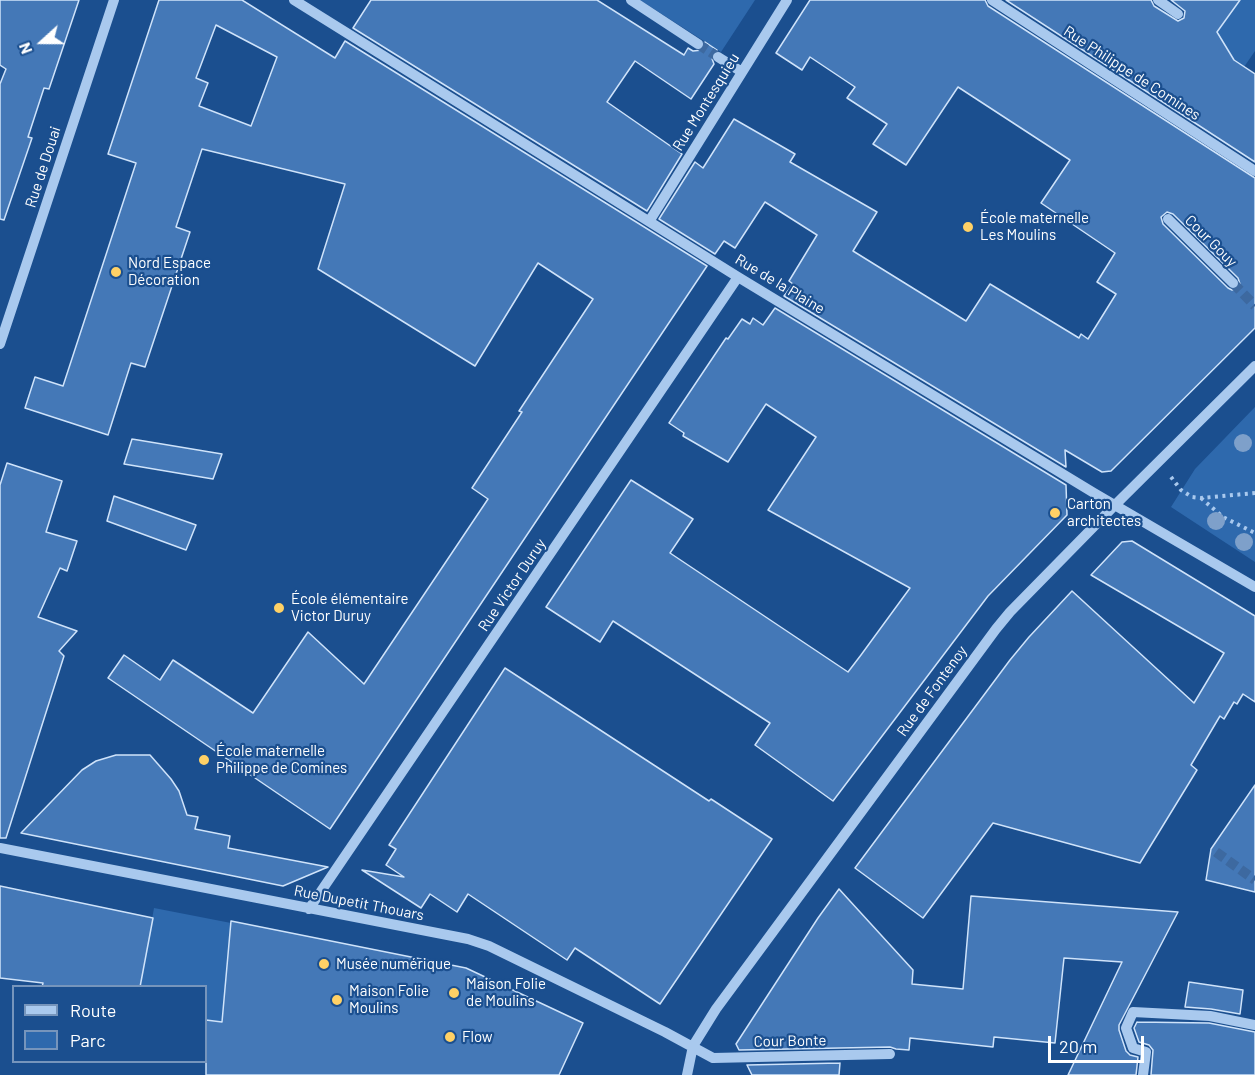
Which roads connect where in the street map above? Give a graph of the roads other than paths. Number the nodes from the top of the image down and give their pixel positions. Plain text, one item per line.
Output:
1 (114, 0) edge
2 (294, 0) edge
3 (631, 0) edge
4 (787, 0) edge
5 (992, 0) edge
6 (1158, 0) edge
7 (1178, 14) dead end
8 (698, 44) tunnel mouth
9 (718, 57) tunnel mouth
10 (742, 72) junction
11 (1255, 171) edge
12 (1168, 219) dead end
13 (650, 220) junction
14 (738, 277) junction
15 (1233, 283) tunnel mouth
16 (0, 344) edge
17 (1255, 366) edge
18 (1115, 505) junction
19 (1255, 587) edge
20 (0, 848) edge
21 (309, 909) junction
22 (1255, 1025) edge
23 (693, 1046) junction
24 (890, 1054) dead end
25 (687, 1075) edge
26 (1143, 1075) edge

1 - 16 street, Rue de Douai
2 - 13 street, Rue de la Plaine
3 - 8 street
4 - 10 street, Rue Montesquieu
5 - 11 street, Rue Philippe de Comines
6 - 7 street
9 - 10 street
10 - 13 street, Rue Montesquieu
12 - 15 street, Cour Gouy
13 - 14 street, Rue de la Plaine
14 - 18 street, Rue de la Plaine
14 - 21 street, Rue Victor Duruy
17 - 18 street, Rue de Fontenoy
18 - 19 street, Rue de la Plaine
18 - 23 street, Rue de Fontenoy
20 - 21 street, Rue Dupetit Thouars
21 - 23 street, Rue Dupetit Thouars
22 - 26 street
23 - 24 street, Cour Bonte
23 - 25 street, Rue de Fontenoy

